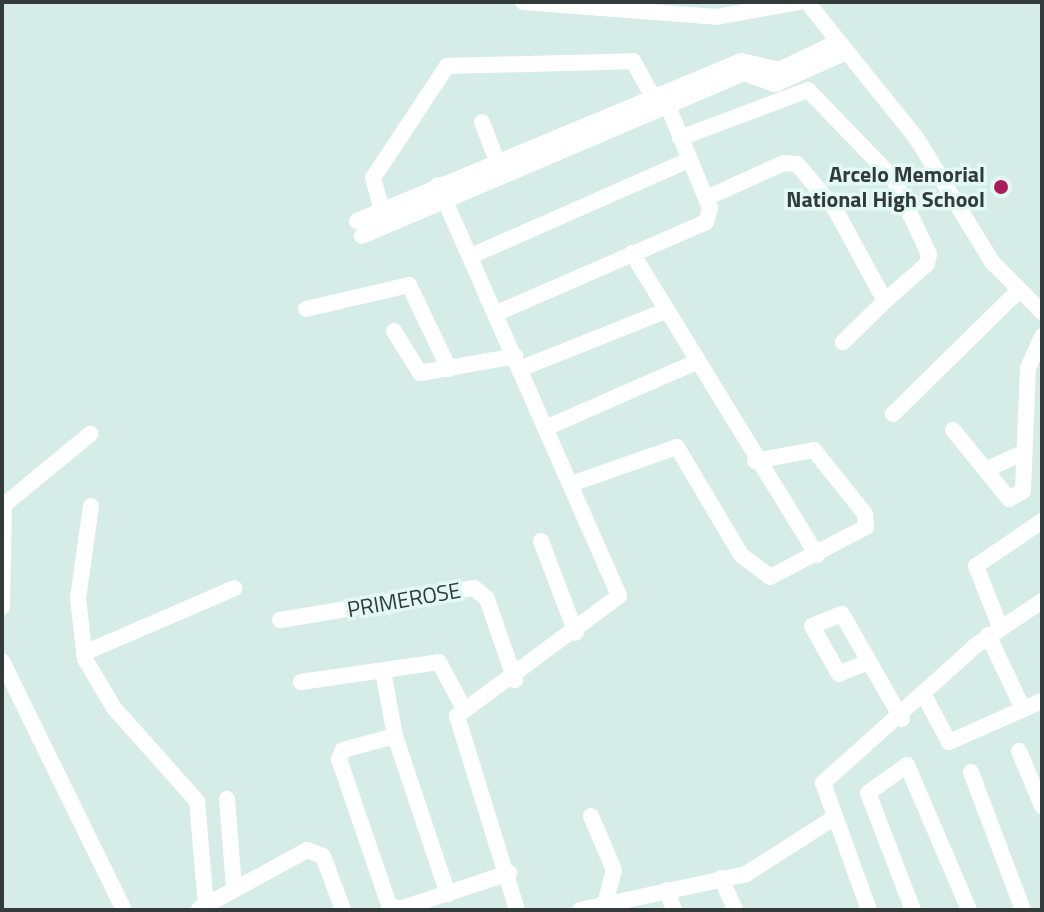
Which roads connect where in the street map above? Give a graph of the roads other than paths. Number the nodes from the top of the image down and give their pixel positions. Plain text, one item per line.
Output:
1 (523, 2) edge
2 (812, 4) edge
3 (839, 48) junction
4 (660, 100) junction
5 (482, 122) dead end
6 (680, 138) junction
7 (496, 159) junction
8 (689, 160) junction
9 (442, 193) junction
10 (706, 198) junction
11 (384, 218) junction
12 (359, 229) dead end
13 (632, 253) junction
14 (471, 256) junction
15 (1019, 290) junction
16 (885, 301) junction
17 (306, 309) dead end
18 (663, 312) junction
19 (1042, 312) edge
20 (497, 313) junction
21 (394, 331) dead end
22 (1042, 336) edge
23 (843, 342) dead end
24 (519, 362) junction
25 (694, 363) junction
26 (449, 369) junction
27 (893, 414) dead end
28 (548, 427) junction
29 (953, 430) dead end
30 (90, 434) dead end
31 (1020, 454) junction
32 (755, 461) junction
33 (990, 468) junction
34 (574, 483) junction
35 (91, 506) dead end
36 (1042, 521) edge
37 (541, 541) dead end
38 (817, 555) junction
39 (3, 556) edge
40 (235, 588) dead end
41 (1041, 606) edge
42 (2, 607) edge
43 (280, 620) dead end
44 (994, 631) junction
45 (576, 633) junction
46 (84, 653) junction
47 (868, 662) dead end
48 (2, 663) edge
49 (383, 671) junction
50 (515, 680) junction
51 (301, 682) dead end
52 (8, 693) edge
53 (925, 697) junction
54 (1042, 701) edge
55 (464, 709) junction
56 (1023, 709) junction
57 (902, 719) junction
58 (395, 736) junction
59 (1019, 751) dead end
60 (971, 772) dead end
61 (227, 799) dead end
62 (1042, 806) edge
63 (591, 816) dead end
64 (835, 817) junction
65 (509, 873) junction
66 (721, 878) junction
67 (234, 888) junction
68 (667, 890) junction
69 (448, 894) junction
70 (611, 905) edge
71 (202, 908) edge
72 (124, 910) edge
73 (343, 910) edge
74 (517, 910) edge
75 (580, 910) edge
76 (674, 910) edge
77 (735, 910) edge
78 (869, 910) edge
79 (913, 910) edge
80 (969, 910) edge
81 (1023, 910) edge

1 - 2 street
2 - 3 street
3 - 4 street
3 - 15 street
4 - 6 street
4 - 7 street
4 - 9 street
4 - 11 street
5 - 7 street
6 - 8 street
6 - 16 street
7 - 9 street
8 - 10 street
8 - 14 street
9 - 11 street
9 - 14 street
10 - 13 street
10 - 16 street
11 - 12 street
13 - 18 street
13 - 20 street
14 - 20 street
15 - 19 street
15 - 27 street
16 - 23 street
17 - 26 street
18 - 24 street
18 - 25 street
20 - 24 street
21 - 26 street
22 - 31 street
24 - 26 street
24 - 28 street
25 - 28 street
25 - 32 street
28 - 34 street
29 - 33 street
30 - 39 street
31 - 33 street
31 - 33 street
32 - 38 street
32 - 38 street
34 - 38 street
34 - 45 street
35 - 46 street
36 - 44 street
37 - 45 street
39 - 42 street
40 - 46 street
41 - 44 street
43 - 50 street, PRIMEROSE
44 - 53 street
44 - 56 street
45 - 50 street
46 - 71 street
47 - 57 street
48 - 52 street
49 - 51 street
49 - 55 street
49 - 58 street
50 - 55 street
52 - 72 street
53 - 56 street
53 - 57 street
54 - 56 street
55 - 65 street
57 - 64 street
58 - 69 street
58 - 69 street
59 - 62 street
60 - 81 street
61 - 67 street
63 - 70 street
64 - 66 street
64 - 78 street
65 - 69 street
65 - 74 street
66 - 68 street
66 - 77 street
67 - 71 street
67 - 73 street
68 - 70 street
68 - 76 street
70 - 75 street
79 - 80 street

